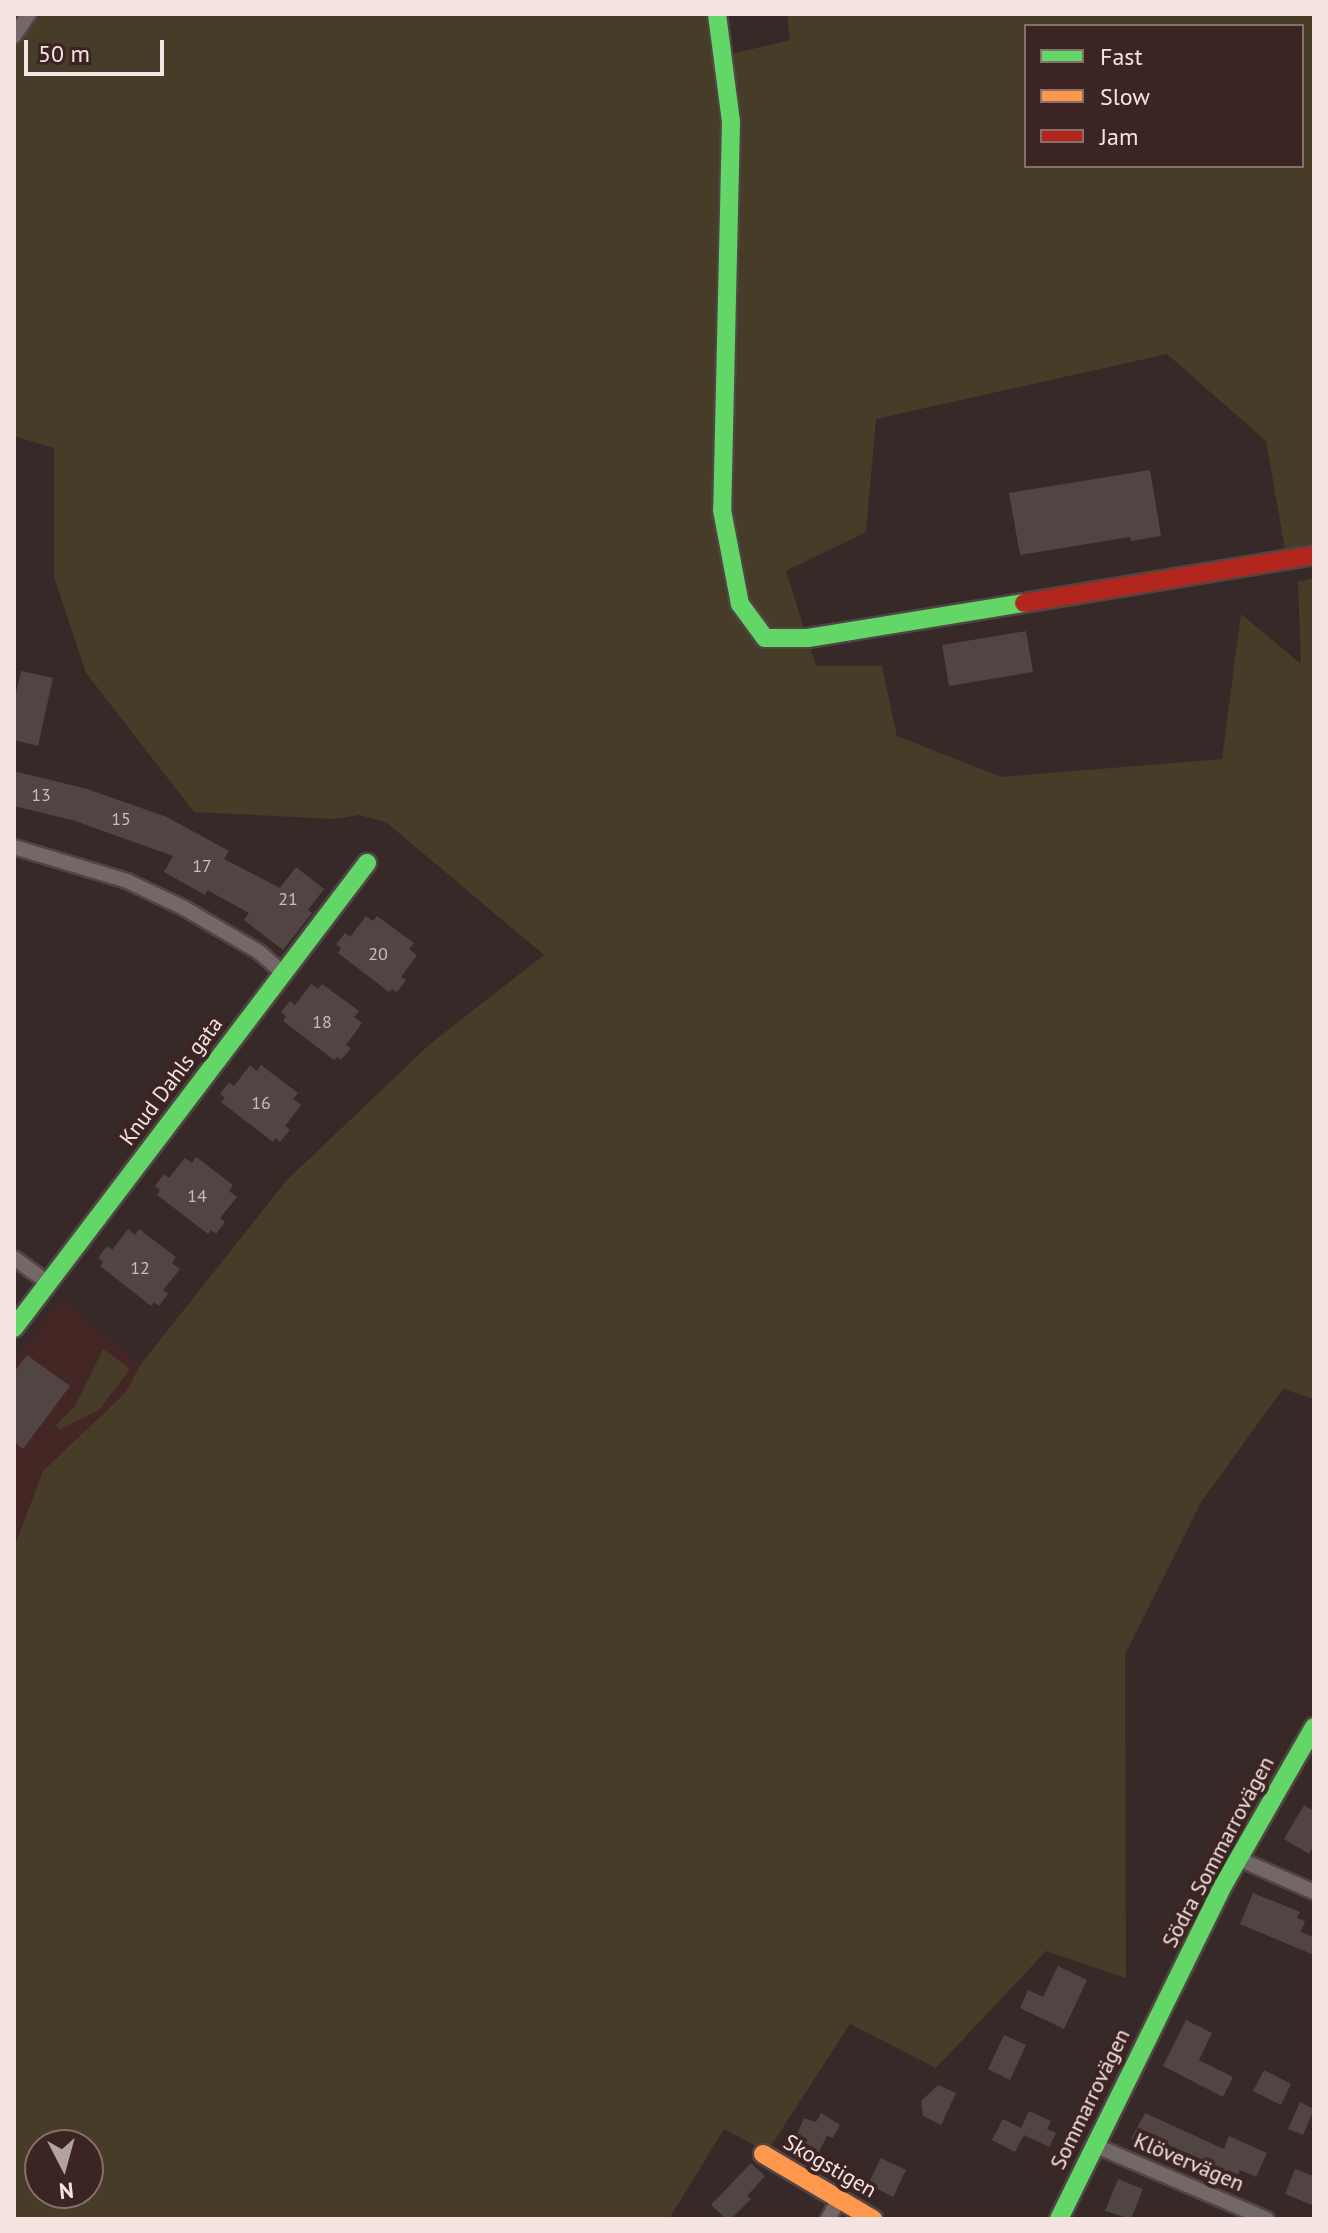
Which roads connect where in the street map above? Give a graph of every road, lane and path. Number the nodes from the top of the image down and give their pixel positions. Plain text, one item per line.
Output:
1 (29, 14) edge
2 (717, 14) edge
3 (14, 36) edge
4 (1314, 555) edge
5 (14, 847) edge
6 (367, 863) dead end
7 (283, 973) junction
8 (14, 1258) edge
9 (47, 1282) junction
10 (14, 1328) edge
11 (1314, 1727) edge
12 (1239, 1859) junction
13 (1314, 1892) edge
14 (1166, 2001) joint
15 (1094, 2145) junction
16 (763, 2154) dead end
17 (839, 2199) junction
18 (828, 2219) edge
19 (873, 2219) edge
20 (1059, 2219) edge
21 (1267, 2219) edge

1 - 3 street
2 - 4 street
5 - 7 street
6 - 7 street, Knud Dahls gata
7 - 9 street, Knud Dahls gata
8 - 9 street
9 - 10 street, Knud Dahls gata
11 - 12 street, Södra Sommarrovägen
12 - 13 street
12 - 14 street, Södra Sommarrovägen
14 - 15 street, Sommarrovägen
15 - 20 street, Sommarrovägen
15 - 21 street, Klövervägen
16 - 17 street, Skogstigen
17 - 18 street
17 - 19 street, Skogstigen

